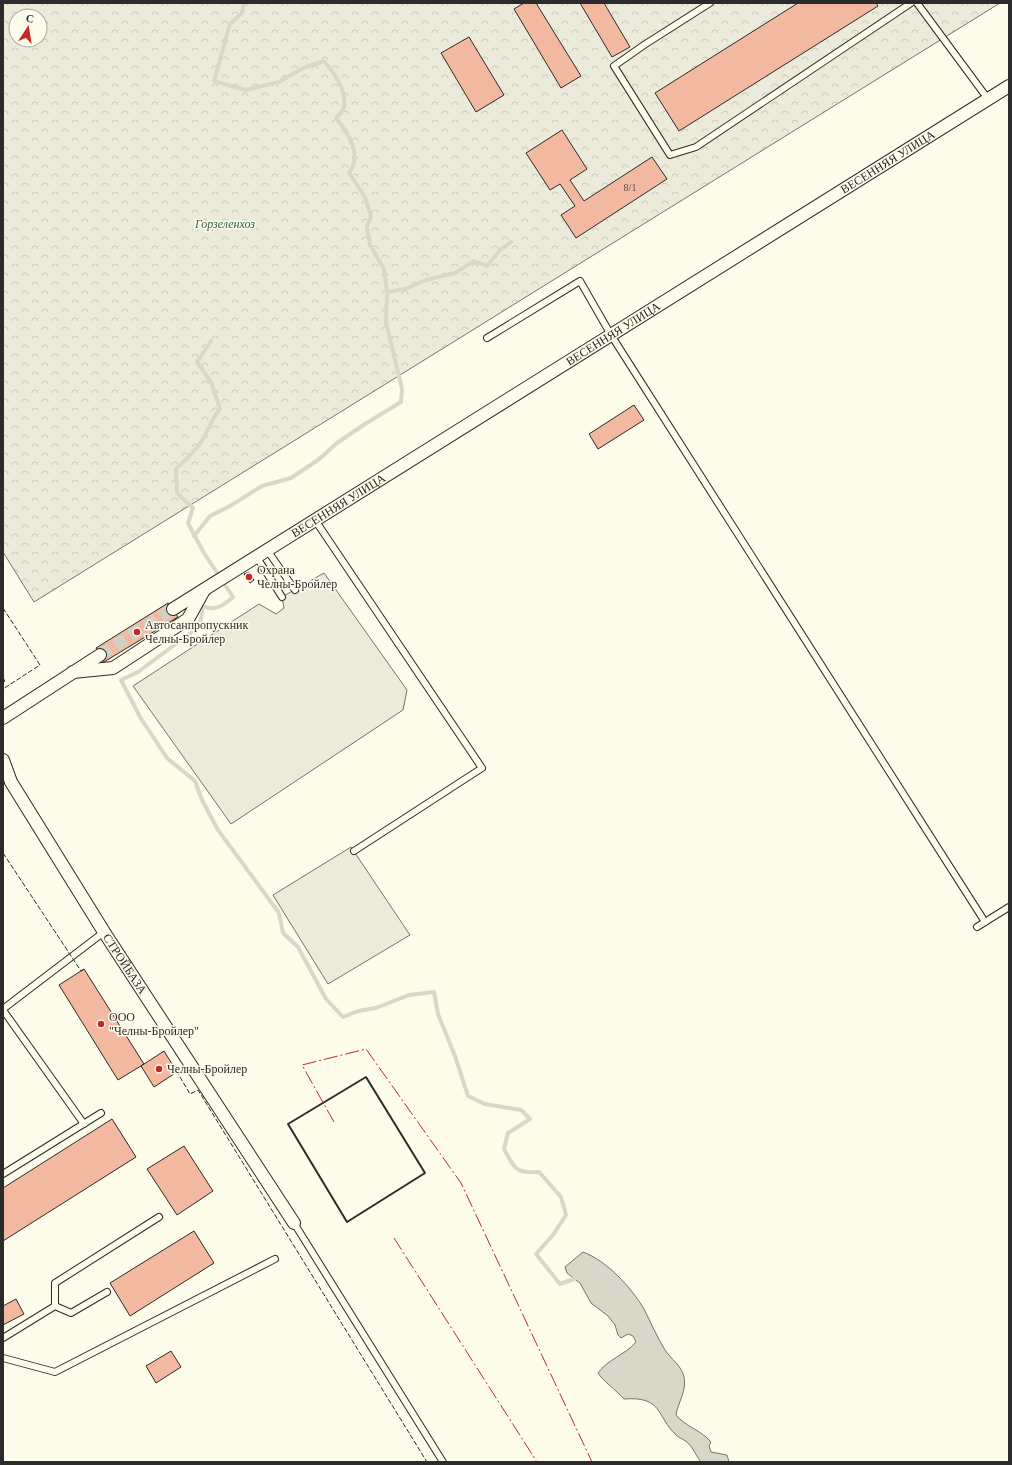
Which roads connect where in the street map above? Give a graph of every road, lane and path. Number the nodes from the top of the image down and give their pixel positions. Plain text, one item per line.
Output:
1 (710, 3) edge
2 (911, 3) edge
3 (917, 3) edge
4 (1009, 86) edge
5 (988, 99) junction
6 (610, 334) junction
7 (487, 338) dead end
8 (315, 520) junction
9 (268, 550) junction
10 (256, 556) junction
11 (205, 588) junction
12 (295, 590) dead end
13 (282, 596) dead end
14 (172, 609) tunnel mouth
15 (96, 657) tunnel mouth
16 (73, 672) junction
17 (3, 718) edge
18 (3, 760) edge
19 (354, 851) dead end
20 (1009, 907) edge
21 (985, 922) junction
22 (977, 927) dead end
23 (104, 932) junction
24 (3, 1010) edge
25 (101, 1114) dead end
26 (84, 1124) junction
27 (3, 1174) edge
28 (159, 1217) dead end
29 (294, 1223) joint
30 (275, 1259) dead end
31 (108, 1292) dead end
32 (55, 1306) junction
33 (3, 1338) edge
34 (3, 1358) edge
35 (443, 1462) edge

1 - 2 lane
3 - 5 lane
4 - 5 street, ВЕСЕННЯЯ УЛИЦА
5 - 6 street, ВЕСЕННЯЯ УЛИЦА
6 - 7 lane
6 - 8 street, ВЕСЕННЯЯ УЛИЦА
6 - 21 lane
8 - 9 street, ВЕСЕННЯЯ УЛИЦА
8 - 19 lane
9 - 10 street, ВЕСЕННЯЯ УЛИЦА
9 - 12 lane
10 - 11 street, ВЕСЕННЯЯ УЛИЦА
10 - 13 lane
11 - 14 street, ВЕСЕННЯЯ УЛИЦА
11 - 16 street
15 - 16 street
16 - 17 street
18 - 23 street, СТРОЙБАЗА
20 - 21 lane
21 - 22 lane
23 - 24 lane
23 - 29 street, СТРОЙБАЗА
24 - 26 lane
25 - 26 lane
26 - 27 lane
28 - 32 lane
29 - 35 lane
30 - 34 lane
31 - 32 lane
32 - 33 lane

